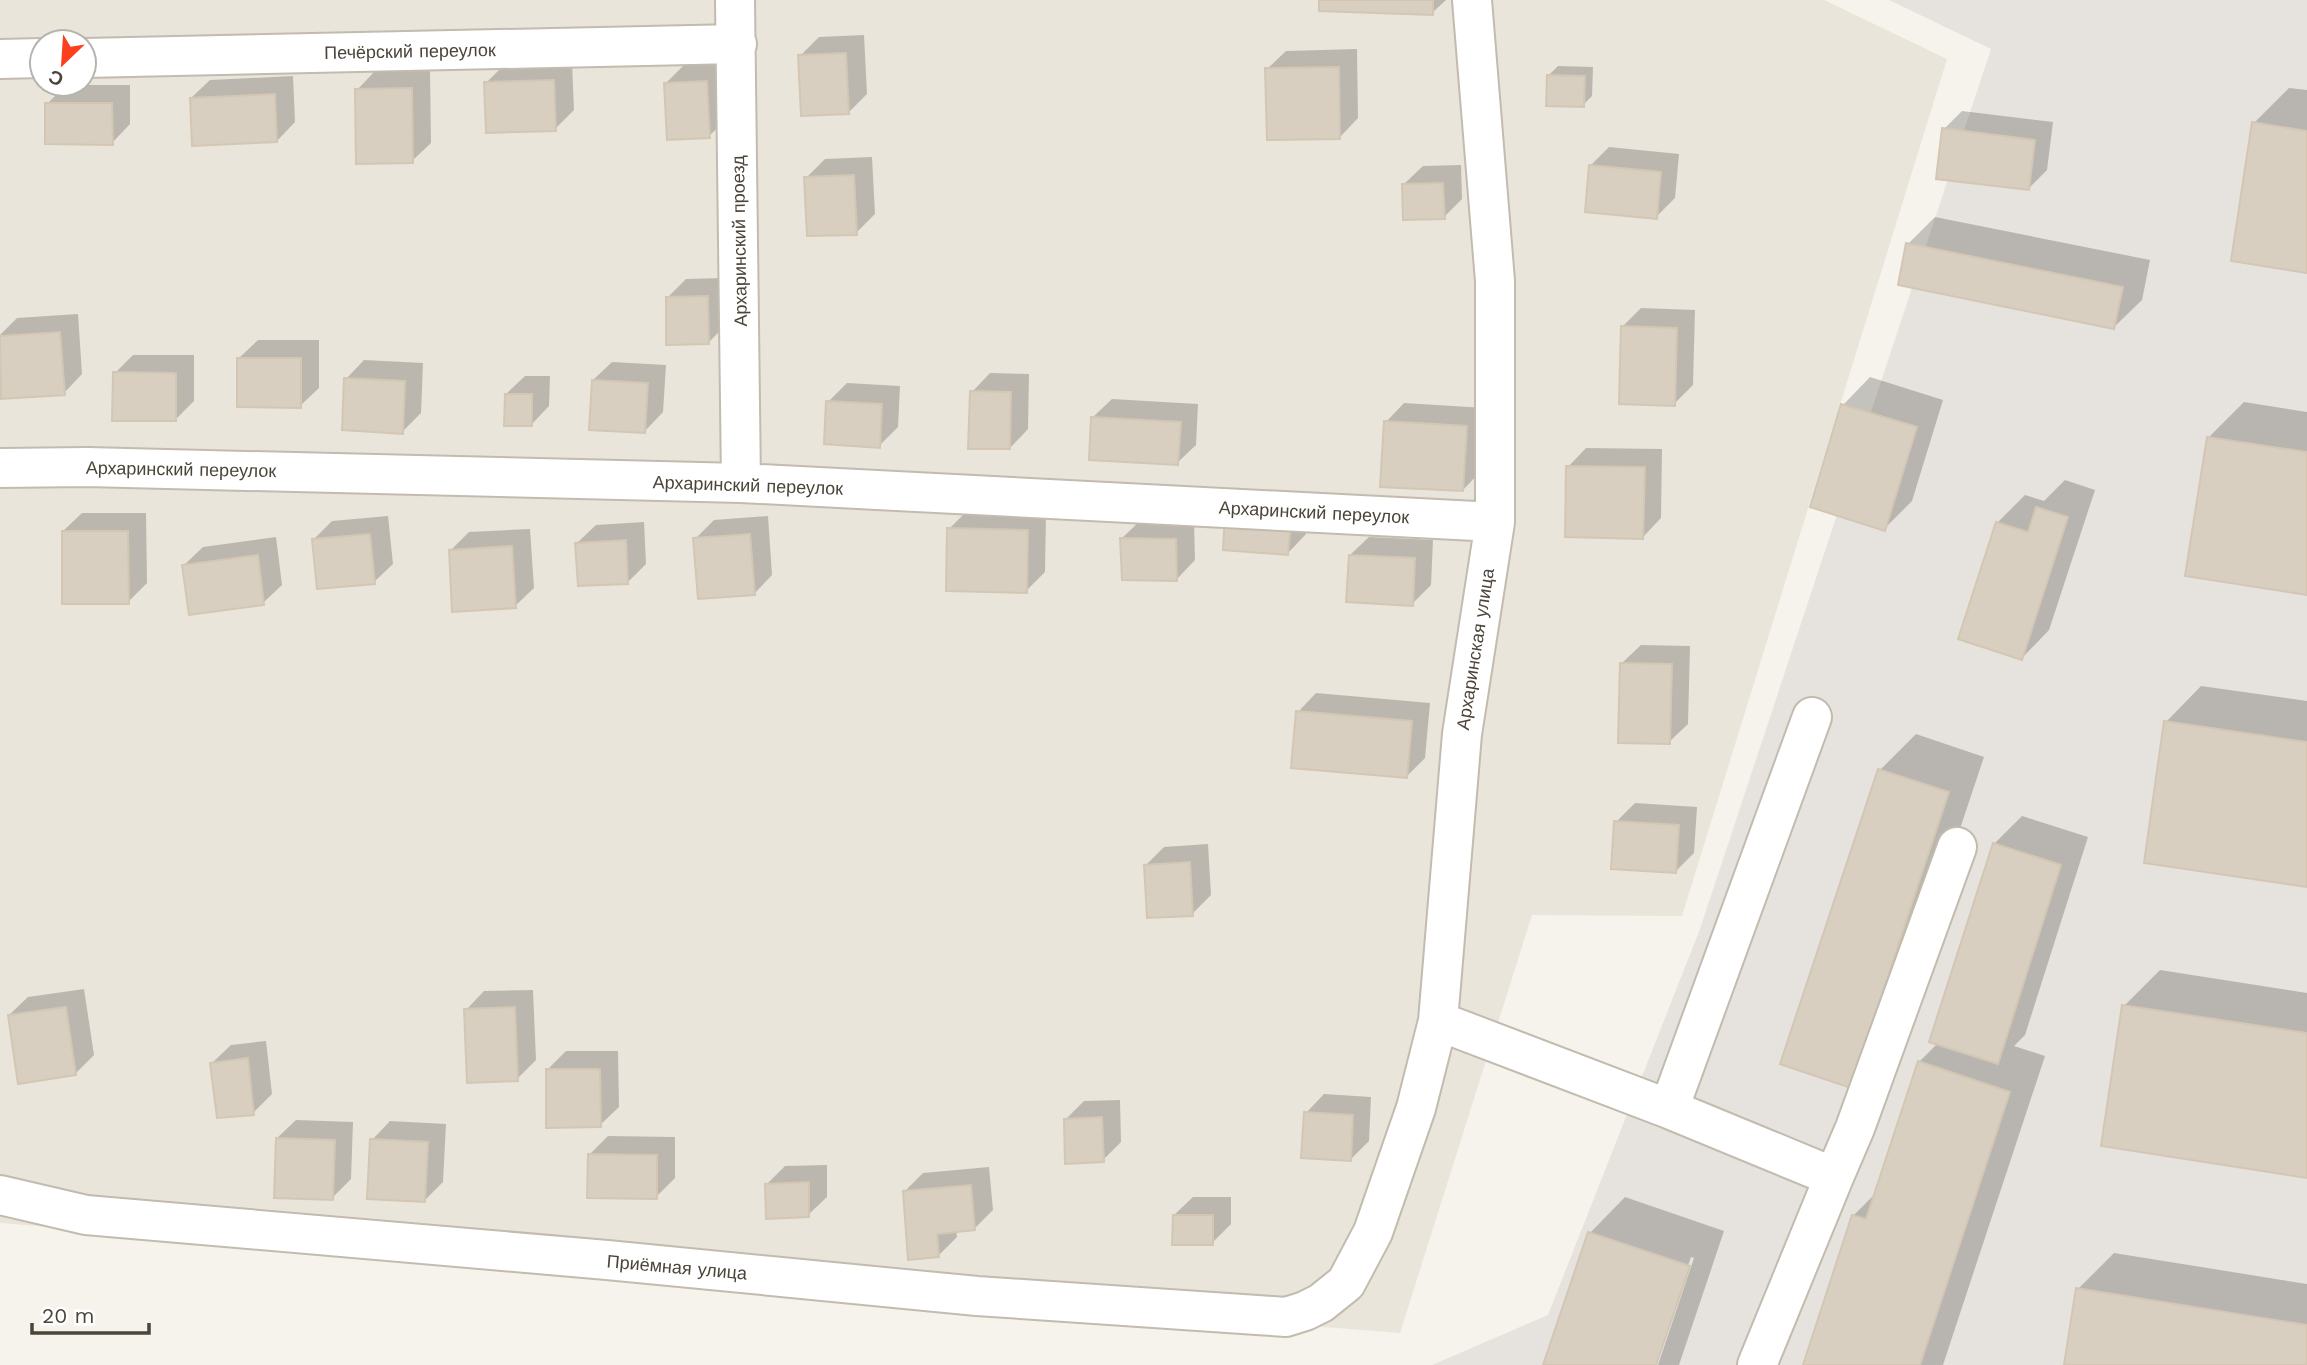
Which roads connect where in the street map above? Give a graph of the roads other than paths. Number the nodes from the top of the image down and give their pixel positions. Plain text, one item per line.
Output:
1 (735, 0) edge
2 (1472, 0) edge
3 (737, 44) junction
4 (28, 58) edge
5 (98, 58) edge
6 (0, 59) edge
7 (0, 468) edge
8 (741, 483) junction
9 (1495, 522) junction
10 (1812, 717) dead end
11 (1956, 847) dead end
12 (1438, 1021) junction
13 (1669, 1109) junction
14 (1834, 1177) junction
15 (0, 1195) edge
16 (1346, 1283) joint
17 (1757, 1365) edge

1 - 3 street, Архаринский проезд
2 - 9 street, Архаринская улица
3 - 5 street, Печёрский переулок
3 - 8 street, Архаринский проезд
4 - 6 street
7 - 8 street, Архаринский переулок
8 - 9 street, Архаринский переулок
9 - 12 street, Архаринская улица
10 - 13 street
11 - 14 street
12 - 13 street
12 - 16 street, Архаринская улица
13 - 14 street
14 - 17 street
15 - 16 street, Приёмная улица

